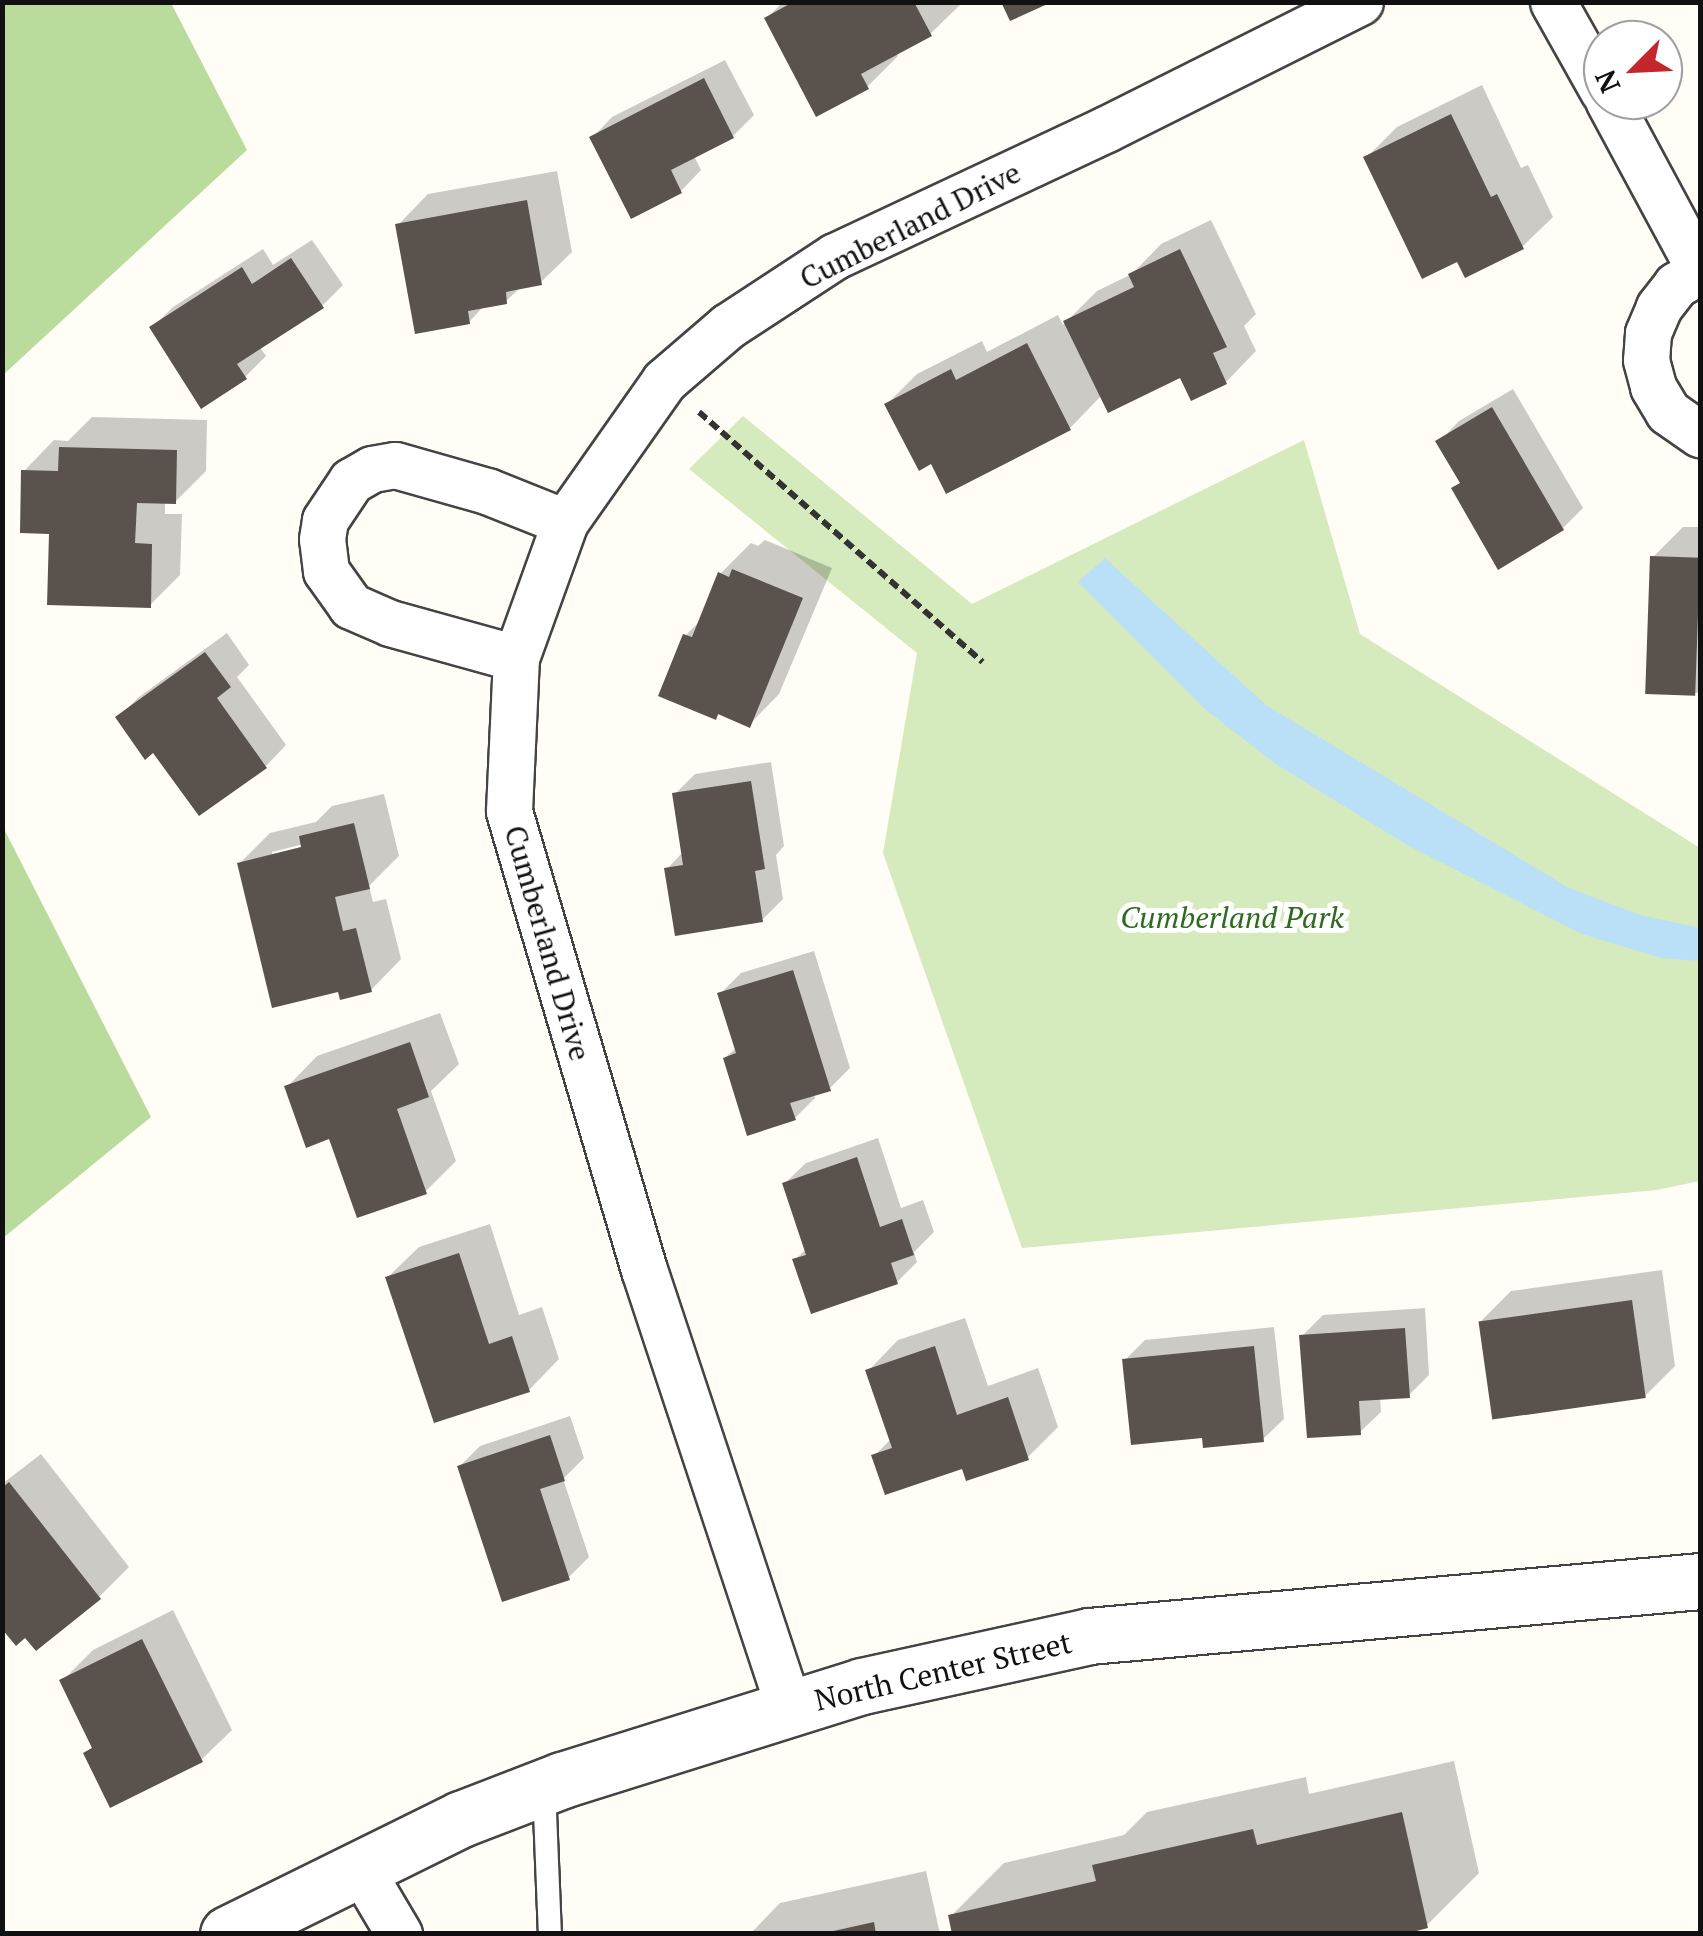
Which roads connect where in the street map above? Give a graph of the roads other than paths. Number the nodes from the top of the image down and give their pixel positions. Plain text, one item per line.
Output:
1 (1360, 2) edge
2 (1553, 2) edge
3 (1583, 55) edge
4 (1619, 120) edge
5 (1700, 271) edge
6 (1700, 434) edge
7 (565, 522) junction
8 (516, 658) junction
9 (1700, 1581) edge
10 (789, 1708) junction
11 (544, 1787) junction
12 (360, 1868) junction
13 (228, 1934) edge
14 (399, 1934) edge
15 (550, 1934) edge

1 - 7 street, Cumberland Drive
2 - 3 street
4 - 5 street
5 - 6 street
7 - 8 street, Cumberland Drive
7 - 8 street
8 - 10 street, Cumberland Drive
9 - 10 street, North Center Street
10 - 11 street, North Center Street
11 - 12 street, North Center Street
11 - 15 lane
12 - 13 street, North Center Street
12 - 14 street

